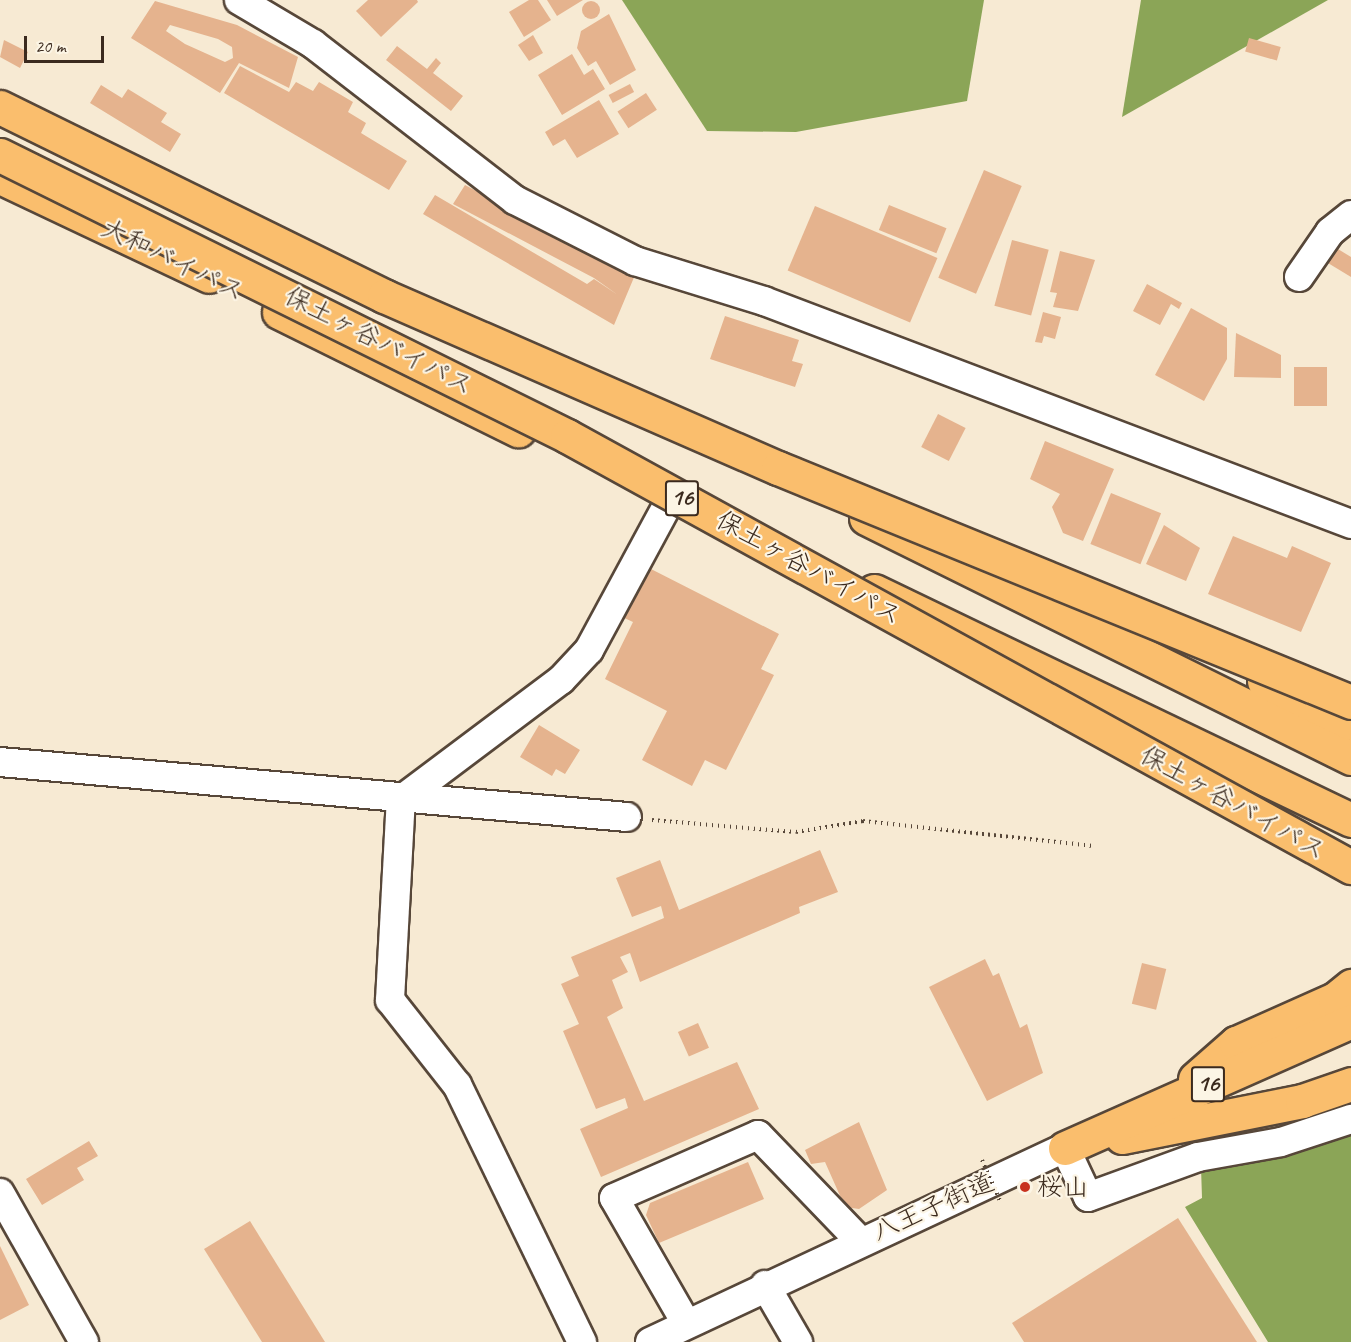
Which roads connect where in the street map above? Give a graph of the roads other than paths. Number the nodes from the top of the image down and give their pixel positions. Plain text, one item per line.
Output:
1 (239, 0) edge
2 (0, 95) edge
3 (0, 107) edge
4 (0, 155) edge
5 (0, 177) edge
6 (1351, 214) edge
7 (1299, 277) dead end
8 (567, 369) junction
9 (668, 504) junction
10 (1351, 524) edge
11 (1351, 702) edge
12 (1351, 723) edge
13 (1351, 758) edge
14 (0, 762) edge
15 (401, 800) junction
16 (627, 818) road end
17 (1350, 850) edge
18 (1351, 986) edge
19 (1351, 1021) edge
20 (1351, 1084) edge
21 (1166, 1103) junction
22 (1351, 1119) edge
23 (1065, 1148) junction
24 (0, 1193) edge
25 (859, 1240) junction
26 (765, 1285) junction
27 (686, 1323) junction
28 (84, 1342) edge
29 (582, 1342) edge
30 (650, 1342) edge
31 (798, 1342) edge

1 - 10 street
2 - 8 highway, 16
3 - 11 highway, 保土ヶ谷バイパス, bridge
4 - 17 highway, 保土ヶ谷バイパス / 16, bridge
5 - 9 highway, 大和バイパス / 16
6 - 7 street
8 - 12 highway, 16
8 - 13 highway, 16
9 - 15 street
9 - 17 highway, 16
14 - 15 street
15 - 16 street
15 - 29 street
18 - 21 highway, 16
19 - 21 highway, 八王子街道 / 16
20 - 23 highway, 16
21 - 23 highway, 八王子街道 / 16
22 - 23 street
23 - 25 street, 八王子街道
24 - 28 street
25 - 26 street, 八王子街道
25 - 27 street
26 - 27 street, 八王子街道
26 - 31 street
27 - 30 street, 八王子街道

